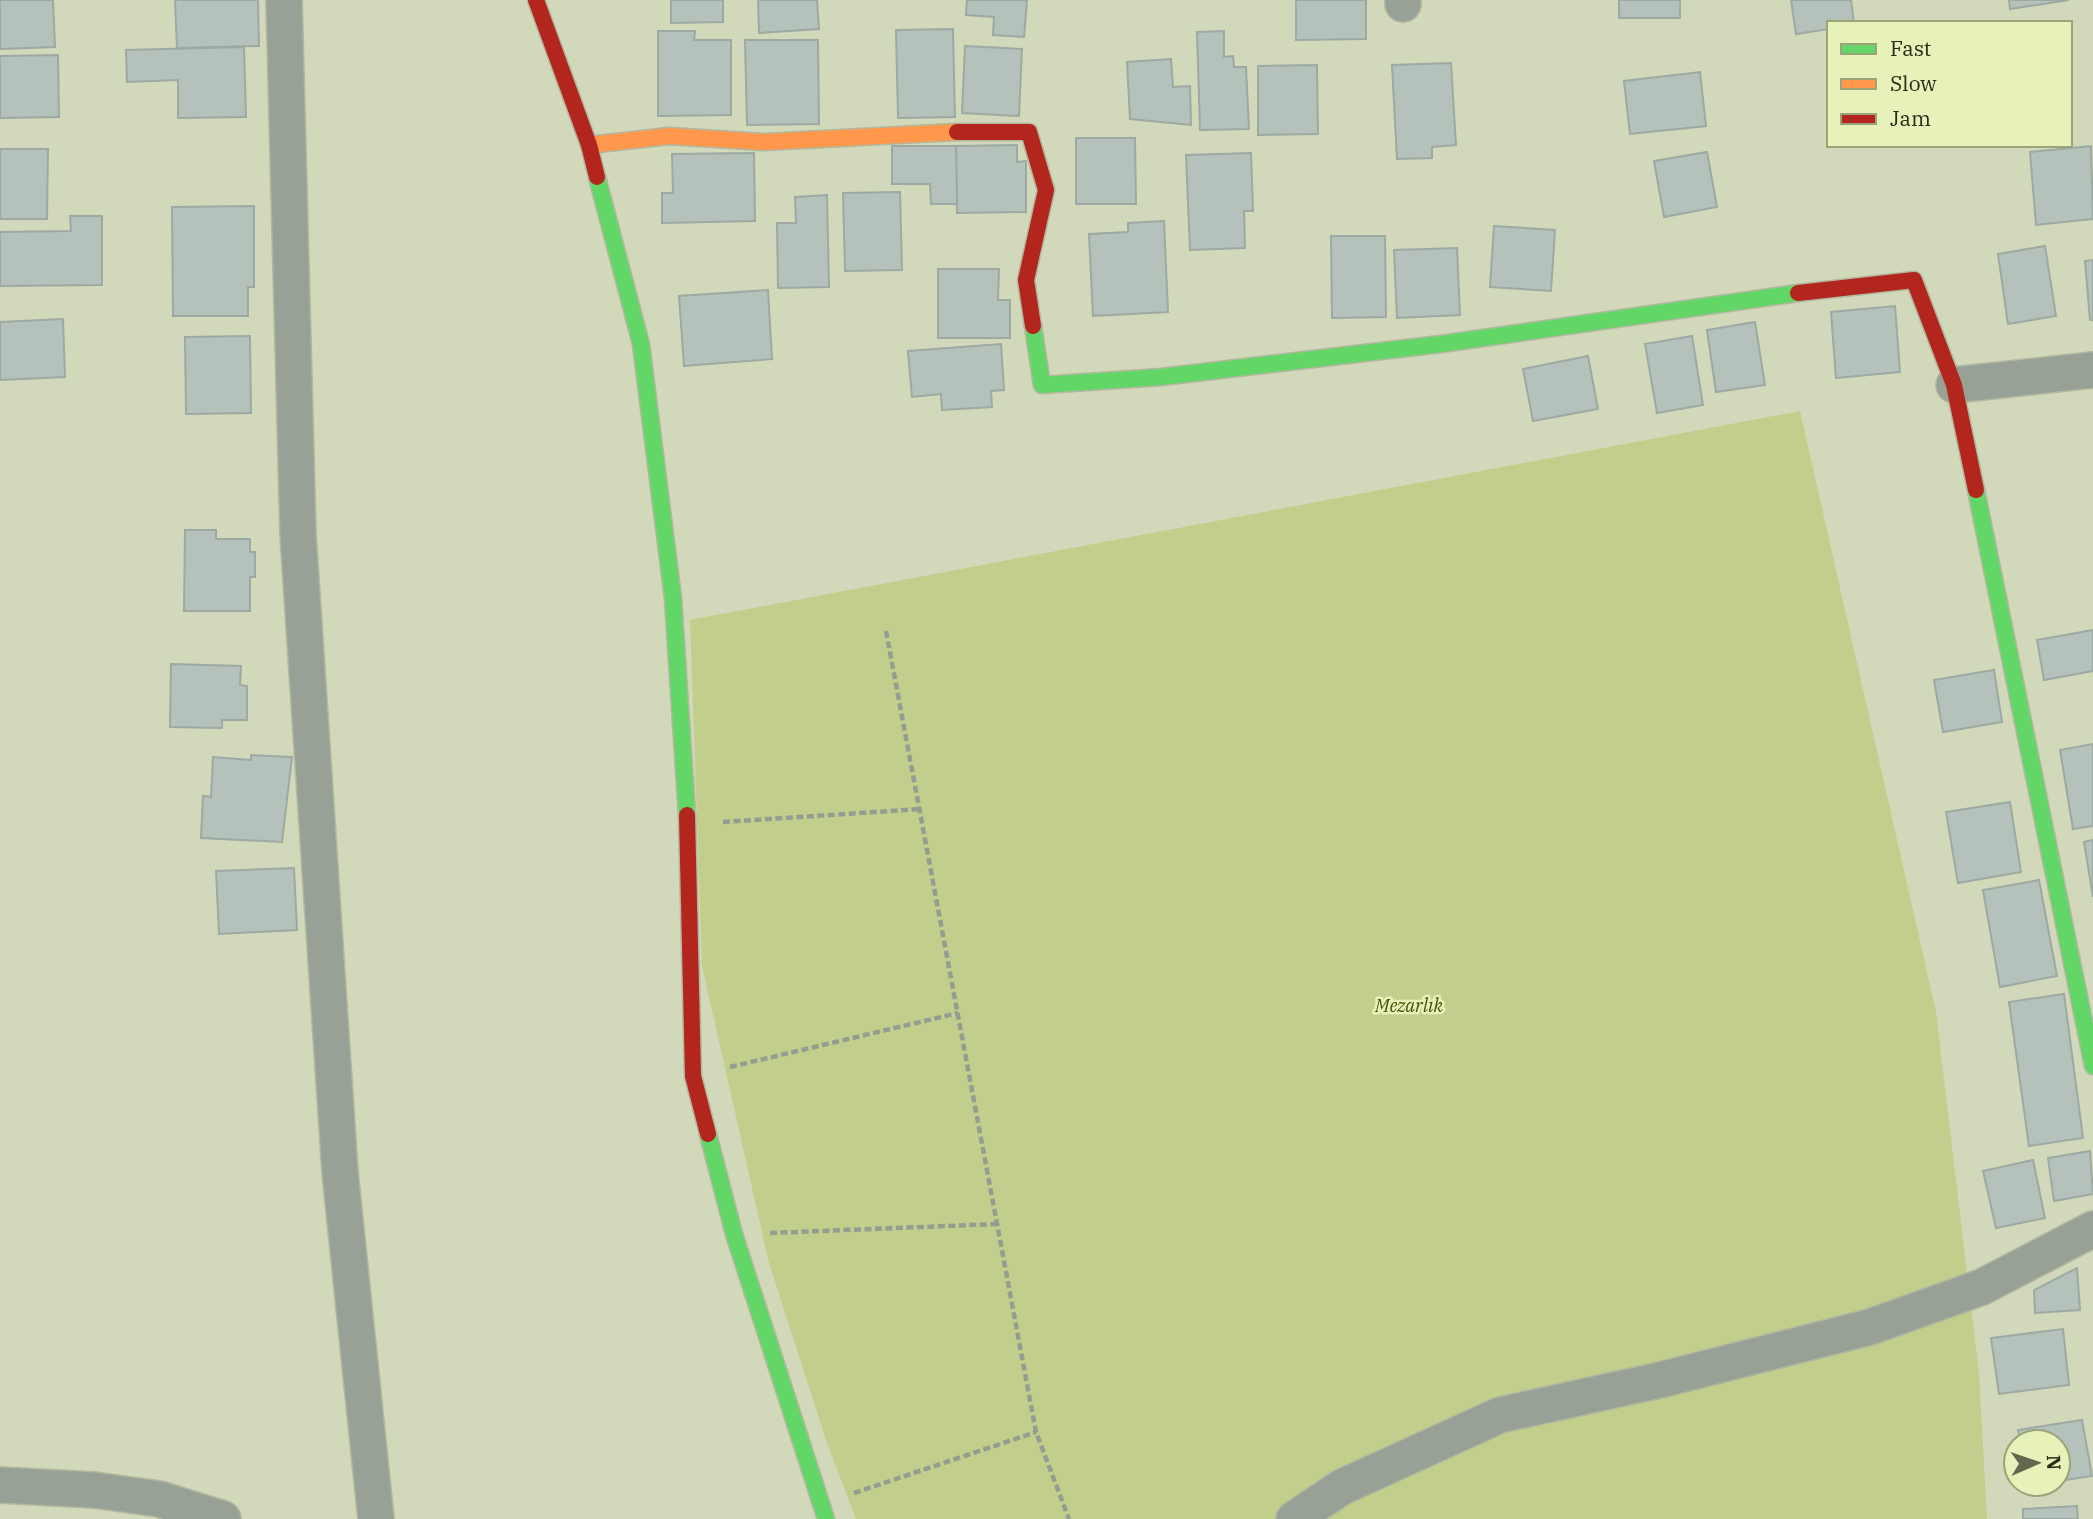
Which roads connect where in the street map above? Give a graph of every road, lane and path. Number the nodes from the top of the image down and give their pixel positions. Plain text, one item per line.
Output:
1 (284, 0) edge
2 (536, 0) edge
3 (589, 145) junction
4 (2093, 370) edge
5 (1954, 384) junction
6 (886, 631) dead end
7 (921, 809) junction
8 (688, 824) junction
9 (958, 1013) junction
10 (2093, 1066) edge
11 (693, 1076) junction
12 (997, 1224) junction
13 (2093, 1229) edge
14 (734, 1234) junction
15 (1036, 1432) junction
16 (0, 1485) edge
17 (823, 1512) edge
18 (223, 1519) edge
19 (376, 1519) edge
20 (1069, 1519) edge
21 (1294, 1519) edge

1 - 19 street
2 - 3 street
3 - 5 street
3 - 8 street
4 - 5 street
5 - 10 street
6 - 7 path
7 - 8 path
7 - 9 path
8 - 11 street
9 - 11 path
9 - 12 path
11 - 14 street
12 - 14 path
12 - 15 path
13 - 21 street
14 - 17 street
15 - 17 path
15 - 20 path
16 - 18 street

